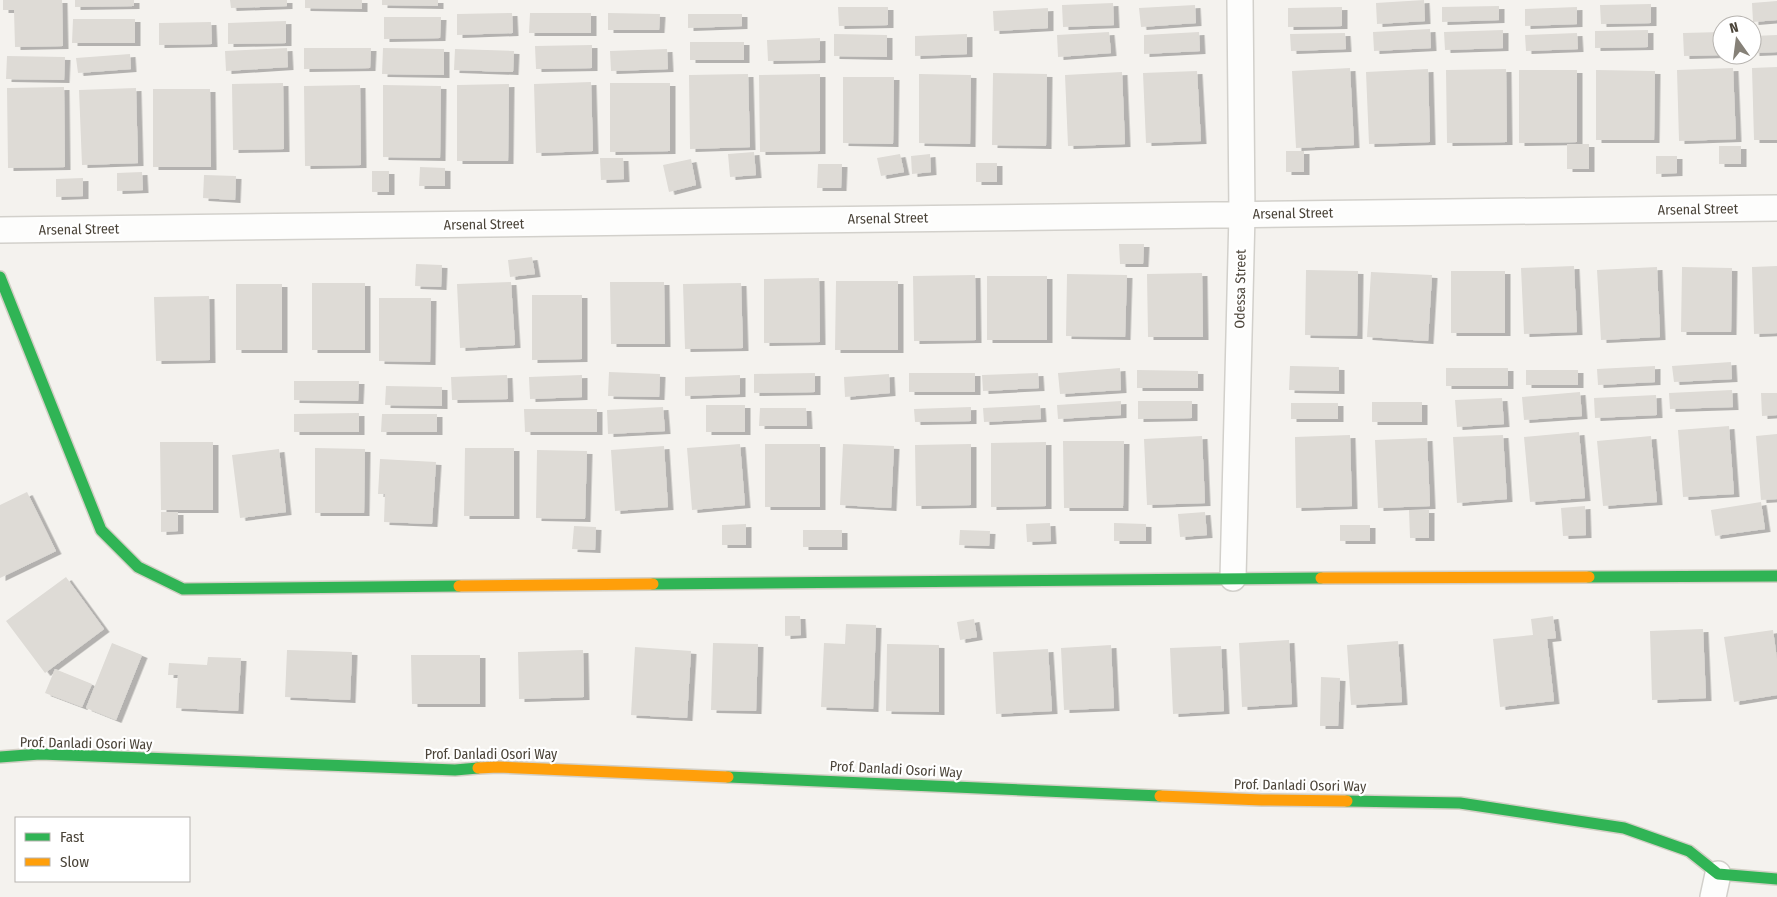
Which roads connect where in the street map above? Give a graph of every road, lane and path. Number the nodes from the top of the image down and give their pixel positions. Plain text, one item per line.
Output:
1 (1240, 0) edge
2 (1777, 208) edge
3 (1242, 214) junction
4 (0, 230) edge
5 (0, 277) edge
6 (1777, 576) edge
7 (1233, 578) junction
8 (0, 757) edge
9 (1777, 879) edge
10 (1716, 886) edge

1 - 3 street, Odessa Street
2 - 3 street, Arsenal Street
3 - 4 street, Arsenal Street
3 - 7 street, Odessa Street
5 - 7 street
6 - 7 street
8 - 10 street, Prof. Danladi Osori Way
9 - 10 street, Prof. Danladi Osori Way

